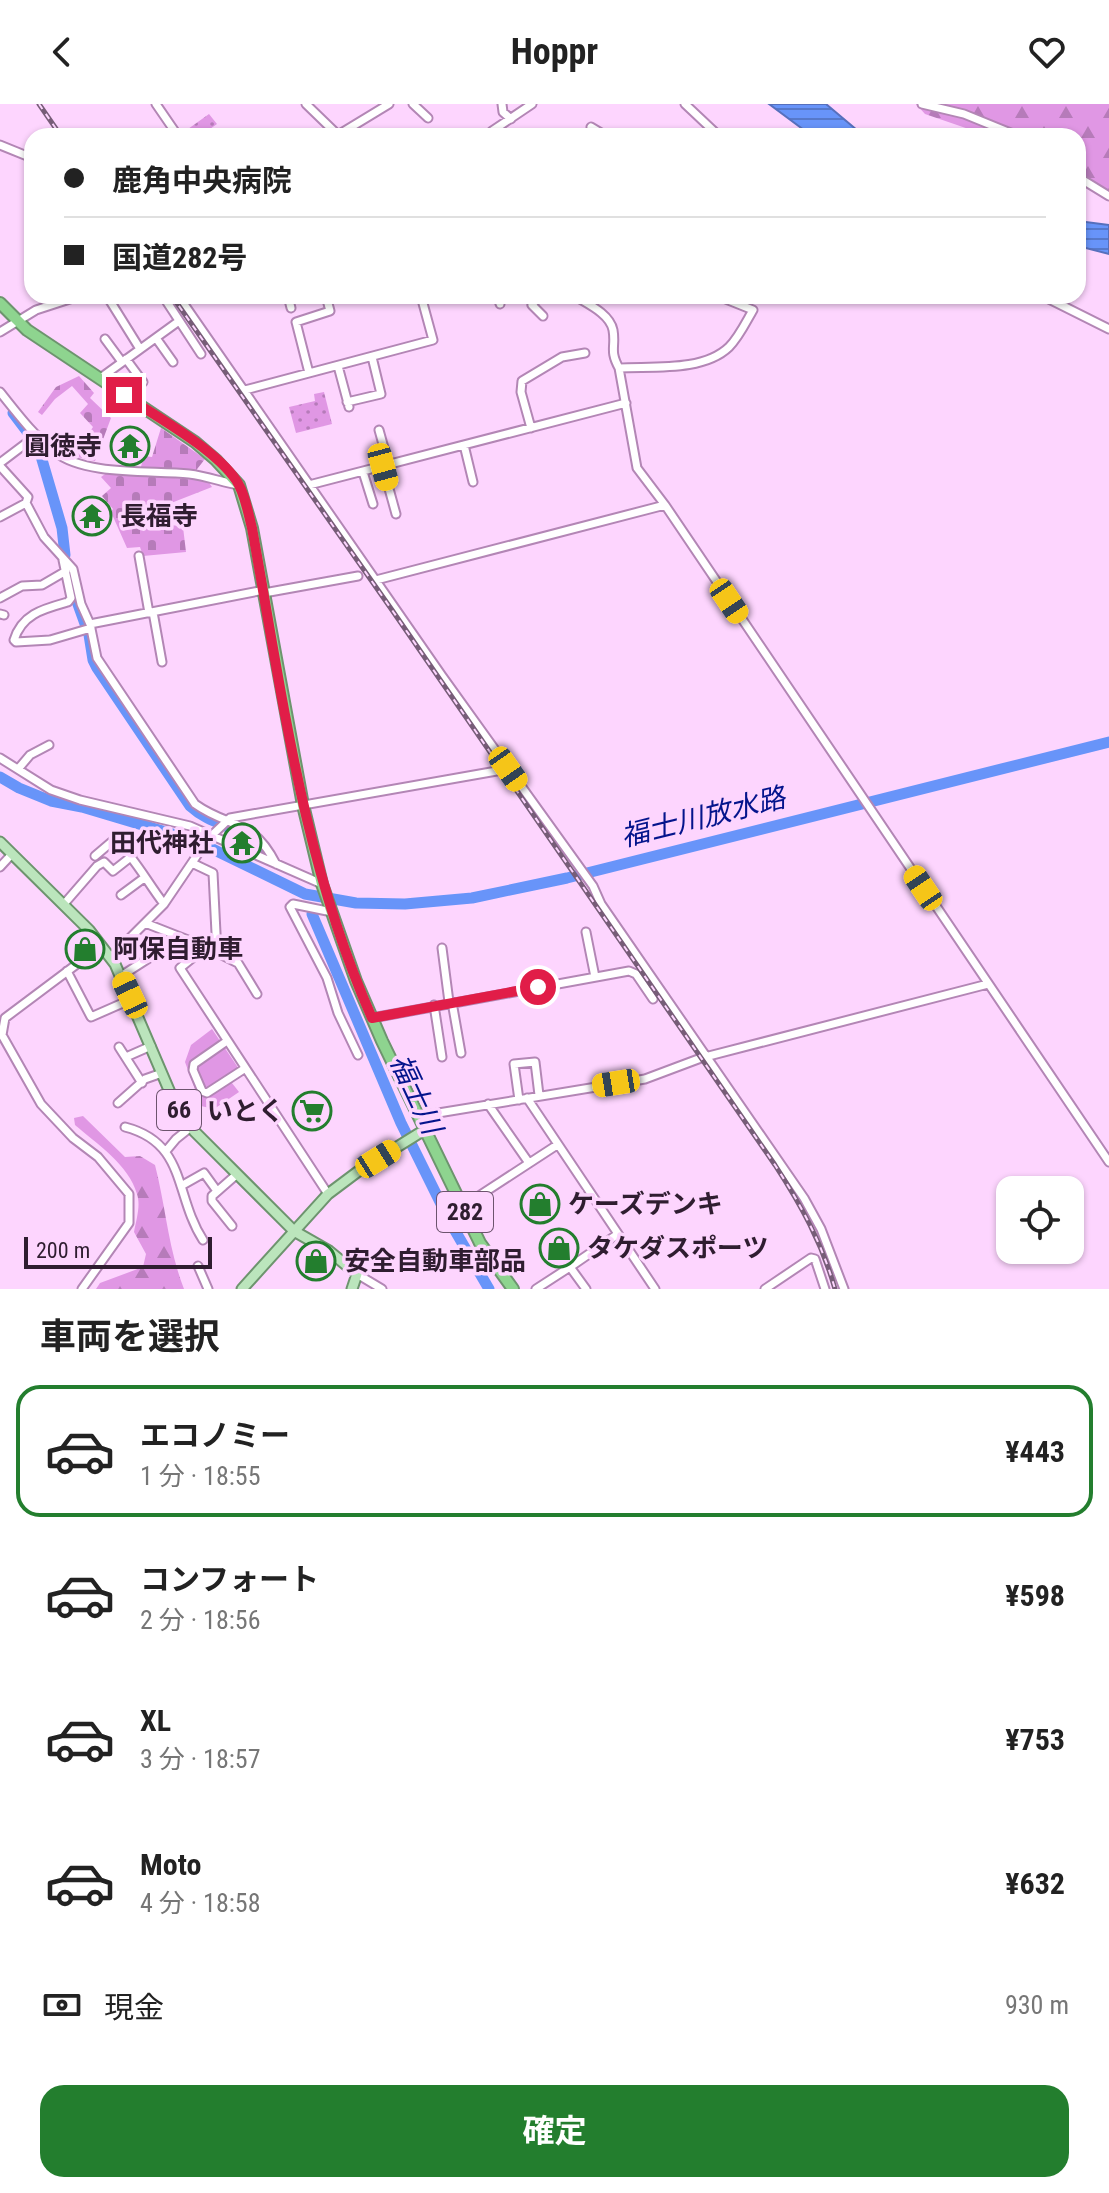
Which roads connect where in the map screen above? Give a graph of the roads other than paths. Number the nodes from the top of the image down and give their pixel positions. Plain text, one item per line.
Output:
1 (156, 104) edge
2 (306, 104) edge
3 (389, 104) edge
4 (413, 104) edge
5 (502, 104) edge
6 (532, 104) edge
7 (685, 104) edge
8 (922, 104) edge
9 (424, 107) edge
10 (428, 118) dead end
11 (511, 119) junction
12 (172, 128) edge
13 (331, 128) edge
14 (352, 128) edge
15 (497, 128) edge
16 (708, 128) edge
17 (998, 128) edge
18 (0, 145) edge
19 (24, 155) edge
20 (1086, 182) edge
21 (1109, 196) edge
22 (0, 303) edge
23 (51, 304) edge
24 (112, 304) edge
25 (169, 304) edge
26 (186, 304) edge
27 (290, 304) edge
28 (328, 304) edge
29 (423, 304) edge
30 (533, 304) edge
31 (587, 304) edge
32 (738, 304) edge
33 (1059, 304) edge
34 (291, 308) dead end
35 (543, 316) dead end
36 (17, 321) junction
37 (179, 321) junction
38 (1109, 329) edge
39 (0, 332) edge
40 (156, 338) junction
41 (105, 339) dead end
42 (140, 349) junction
43 (585, 353) dead end
44 (201, 354) dead end
45 (372, 357) junction
46 (124, 361) junction
47 (173, 362) dead end
48 (338, 366) junction
49 (619, 368) junction
50 (309, 373) junction
51 (99, 379) junction
52 (143, 382) dead end
53 (245, 390) junction
54 (0, 392) edge
55 (626, 403) junction
56 (531, 428) junction
57 (379, 430) dead end
58 (35, 437) junction
59 (464, 445) junction
60 (0, 464) edge
61 (386, 466) junction
62 (363, 472) junction
63 (473, 482) dead end
64 (239, 485) junction
65 (309, 485) junction
66 (26, 503) junction
67 (373, 504) dead end
68 (665, 505) junction
69 (396, 514) dead end
70 (0, 517) edge
71 (139, 556) dead end
72 (62, 558) junction
73 (66, 571) junction
74 (358, 576) dead end
75 (376, 580) junction
76 (264, 592) junction
77 (0, 598) edge
78 (151, 612) junction
79 (88, 628) junction
80 (162, 662) dead end
81 (49, 745) dead end
82 (0, 758) edge
83 (19, 768) junction
84 (508, 769) junction
85 (303, 805) junction
86 (224, 823) junction
87 (210, 837) junction
88 (0, 842) edge
89 (12, 854) junction
90 (95, 856) dead end
91 (132, 856) junction
92 (193, 860) junction
93 (276, 864) junction
94 (0, 867) edge
95 (144, 878) junction
96 (322, 884) junction
97 (121, 895) dead end
98 (64, 904) junction
99 (164, 904) junction
100 (332, 911) junction
101 (145, 923) junction
102 (586, 932) dead end
103 (101, 946) junction
104 (206, 947) junction
105 (442, 948) dead end
106 (217, 953) junction
107 (111, 957) junction
108 (149, 958) dead end
109 (67, 971) junction
110 (121, 976) junction
111 (595, 977) junction
112 (988, 984) junction
113 (257, 994) dead end
114 (132, 999) junction
115 (653, 999) dead end
116 (451, 1002) junction
117 (434, 1005) junction
118 (372, 1018) junction
119 (1, 1024) edge
120 (227, 1041) junction
121 (151, 1046) junction
122 (119, 1047) dead end
123 (461, 1053) dead end
124 (358, 1055) dead end
125 (708, 1056) junction
126 (126, 1057) junction
127 (442, 1057) dead end
128 (244, 1069) junction
129 (162, 1073) junction
130 (142, 1083) junction
131 (539, 1095) junction
132 (523, 1099) junction
133 (118, 1103) dead end
134 (488, 1104) junction
135 (420, 1116) junction
136 (125, 1127) dead end
137 (191, 1127) junction
138 (421, 1132) junction
139 (557, 1145) junction
140 (166, 1151) junction
141 (1109, 1162) edge
142 (529, 1163) junction
143 (236, 1175) junction
144 (181, 1186) junction
145 (217, 1191) junction
146 (328, 1194) junction
147 (462, 1207) junction
148 (232, 1226) dead end
149 (294, 1231) junction
150 (618, 1234) junction
151 (203, 1240) dead end
152 (198, 1266) dead end
153 (570, 1267) junction
154 (357, 1274) junction
155 (82, 1289) edge
156 (208, 1289) edge
157 (242, 1289) edge
158 (352, 1289) edge
159 (382, 1289) edge
160 (513, 1289) edge
161 (536, 1289) edge
162 (586, 1289) edge
163 (655, 1289) edge
164 (765, 1289) edge
165 (825, 1289) edge
166 (844, 1289) edge

1 - 12 street
2 - 13 street
3 - 14 street
4 - 9 street
5 - 11 street
6 - 11 street
7 - 16 street
8 - 17 street
9 - 10 street
11 - 15 street
18 - 19 street
20 - 21 street
22 - 36 highway, 282
23 - 36 street
24 - 42 street
25 - 37 street
26 - 53 street
27 - 34 street
28 - 50 street
29 - 45 street
30 - 35 street
31 - 49 street
32 - 49 street
33 - 38 street
36 - 39 street
36 - 51 highway, 282
37 - 40 street
37 - 44 street
40 - 42 street
40 - 47 street
41 - 46 street
42 - 46 street
43 - 56 street
45 - 48 street
45 - 48 street
46 - 51 street
46 - 52 street
48 - 50 street
49 - 55 street
50 - 53 street
51 - 64 highway, 282
53 - 65 street
54 - 58 street
55 - 56 street
55 - 68 street
56 - 59 street
57 - 61 street
58 - 60 street
58 - 64 street
59 - 61 street
59 - 63 street
60 - 66 street
61 - 62 street
61 - 69 street
62 - 65 street
62 - 67 street
64 - 76 highway, 282
65 - 75 street
66 - 70 street
66 - 72 street
68 - 75 street
68 - 112 street
71 - 78 street
72 - 73 street
72 - 79 street
73 - 77 street
73 - 79 street
74 - 76 street
75 - 84 street
76 - 78 street
76 - 85 highway, 282
78 - 79 street
78 - 80 street
79 - 86 street
81 - 83 street
82 - 83 street
83 - 87 street
84 - 85 street
84 - 125 street
85 - 86 street
85 - 96 highway, 282
86 - 87 street
86 - 93 street
87 - 92 street
87 - 93 street
88 - 89 main road, 66
89 - 94 street
89 - 98 main road, 66
90 - 91 street
91 - 95 street
91 - 98 street
92 - 99 street
92 - 106 street
93 - 96 street
95 - 97 street
95 - 99 street
96 - 100 highway, 282
98 - 103 main road, 66
99 - 101 street
100 - 118 highway, 282
100 - 124 street
101 - 104 street
101 - 107 street
102 - 111 street
103 - 107 main road, 66
103 - 109 street
104 - 106 street
104 - 120 street
105 - 116 street
106 - 113 street
107 - 110 main road, 66
108 - 110 street
109 - 114 street
109 - 119 street
110 - 114 main road, 66
111 - 115 street
111 - 116 street
112 - 125 street
112 - 141 street
114 - 121 main road, 66
116 - 117 street
116 - 123 street
117 - 118 street
117 - 127 street
118 - 135 highway, 282
119 - 155 street
120 - 128 street
120 - 128 street
121 - 126 street
121 - 129 main road, 66
122 - 126 street
125 - 131 street
125 - 166 street
126 - 130 street
128 - 146 street
129 - 130 street
129 - 137 main road, 66
130 - 133 street
131 - 132 street
131 - 132 street
132 - 134 street
132 - 139 street
134 - 135 street
134 - 142 street
135 - 138 highway, 282
136 - 140 street
137 - 140 street
137 - 143 main road, 66
138 - 146 main road
138 - 147 highway, 282
139 - 142 street
139 - 150 street
140 - 144 street
142 - 147 street
143 - 145 street
143 - 149 main road, 66
144 - 145 street
144 - 151 street
145 - 148 street
146 - 149 main road
147 - 160 highway, 282
149 - 154 main road, 66
149 - 157 main road
150 - 153 street
150 - 163 street
152 - 156 street
153 - 161 street
153 - 162 street
154 - 158 main road
154 - 159 street
164 - 165 street

